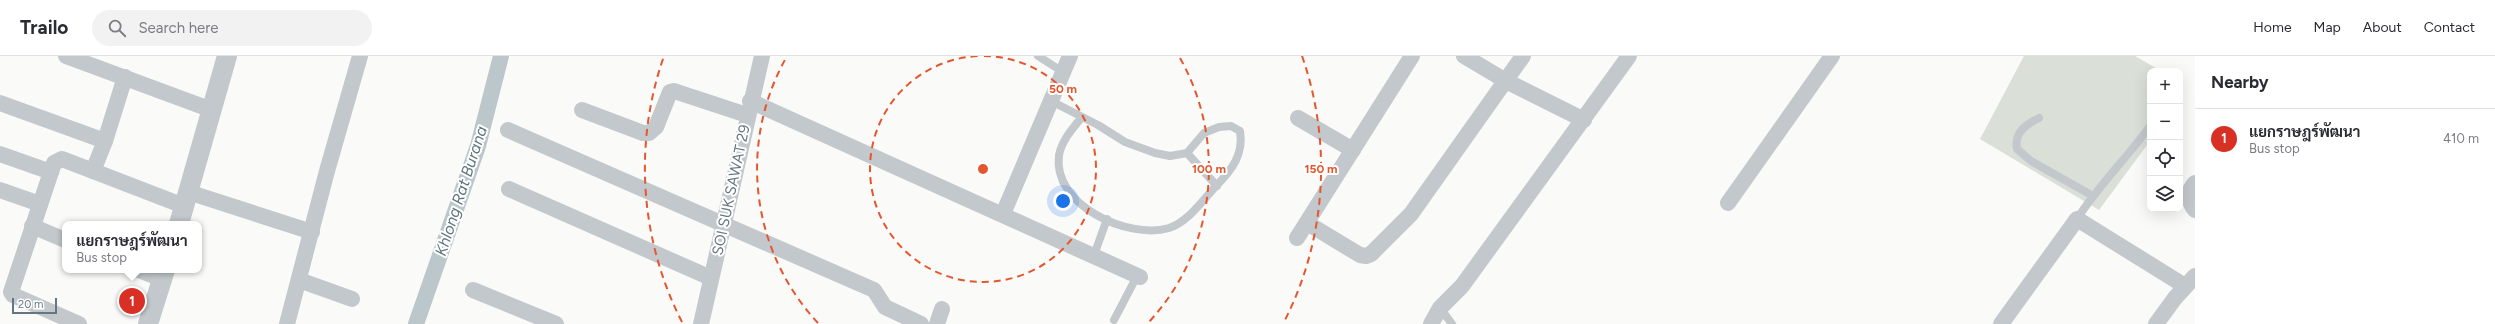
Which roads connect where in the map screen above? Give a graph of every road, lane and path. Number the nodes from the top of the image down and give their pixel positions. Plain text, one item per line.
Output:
1 (66, 56) edge
2 (227, 56) edge
3 (360, 56) edge
4 (762, 56) edge
5 (1038, 56) edge
6 (1070, 56) edge
7 (1412, 56) edge
8 (1464, 56) edge
9 (1523, 56) edge
10 (1629, 56) edge
11 (1832, 56) edge
12 (1063, 72) junction
13 (125, 77) junction
14 (1506, 81) junction
15 (1051, 101) junction
16 (0, 103) edge
17 (748, 108) junction
18 (212, 110) junction
19 (582, 110) dead end
20 (1082, 116) junction
21 (1298, 118) dead end
22 (2039, 118) dead end
23 (1584, 120) junction
24 (508, 130) dead end
25 (2147, 130) edge
26 (105, 141) junction
27 (1353, 150) junction
28 (1187, 153) junction
29 (0, 154) edge
30 (93, 171) junction
31 (51, 172) junction
32 (2195, 183) edge
33 (1217, 186) junction
34 (508, 189) dead end
35 (0, 190) edge
36 (2093, 196) junction
37 (1728, 203) dead end
38 (40, 204) junction
39 (183, 207) edge
40 (2195, 210) edge
41 (1003, 214) junction
42 (1107, 219) junction
43 (2077, 219) junction
44 (1307, 223) junction
45 (724, 225) junction
46 (32, 226) junction
47 (312, 232) junction
48 (1298, 238) dead end
49 (62, 239) edge
50 (1094, 255) junction
51 (154, 273) edge
52 (164, 275) edge
53 (1139, 276) joint
54 (711, 278) junction
55 (299, 280) junction
56 (2190, 281) edge
57 (473, 290) dead end
58 (352, 299) dead end
59 (1440, 308) junction
60 (942, 309) dead end
61 (1114, 320) dead end
62 (150, 323) edge
63 (79, 324) edge
64 (288, 324) edge
65 (556, 324) edge
66 (701, 324) edge
67 (921, 324) edge
68 (937, 324) edge
69 (1431, 324) edge
70 (1452, 324) edge
71 (2001, 324) edge
72 (2156, 324) edge

1 - 13 street
2 - 18 street
3 - 47 street
4 - 17 street, SOI SUK SAWAT 29
5 - 12 lane
6 - 12 street
7 - 27 street
8 - 14 street
9 - 14 street
10 - 23 street
11 - 37 street
12 - 15 street
13 - 18 street
13 - 26 street
14 - 23 street
14 - 44 street
15 - 20 lane
15 - 41 street
16 - 26 street
17 - 19 street
17 - 41 street
17 - 45 street, SOI SUK SAWAT 29
18 - 39 street
20 - 28 lane
20 - 42 lane
21 - 27 street
22 - 36 lane
23 - 59 street
24 - 45 street
25 - 36 lane
26 - 30 street
27 - 44 street
28 - 33 lane
28 - 33 lane
29 - 31 street
30 - 31 street
30 - 39 street
31 - 38 street
32 - 40 street
33 - 42 lane
34 - 54 street
35 - 38 street
36 - 43 lane
38 - 46 street
39 - 47 street
41 - 50 street
42 - 50 lane
43 - 56 street
43 - 71 street
44 - 48 street
45 - 54 street, SOI SUK SAWAT 29
45 - 67 street
46 - 49 street
46 - 63 street
47 - 55 street
50 - 53 street
51 - 52 street
52 - 62 street
53 - 61 lane
54 - 66 street, SOI SUK SAWAT 29
55 - 58 street
55 - 64 street
56 - 72 street
57 - 65 street
59 - 69 street
59 - 70 lane
60 - 68 street

